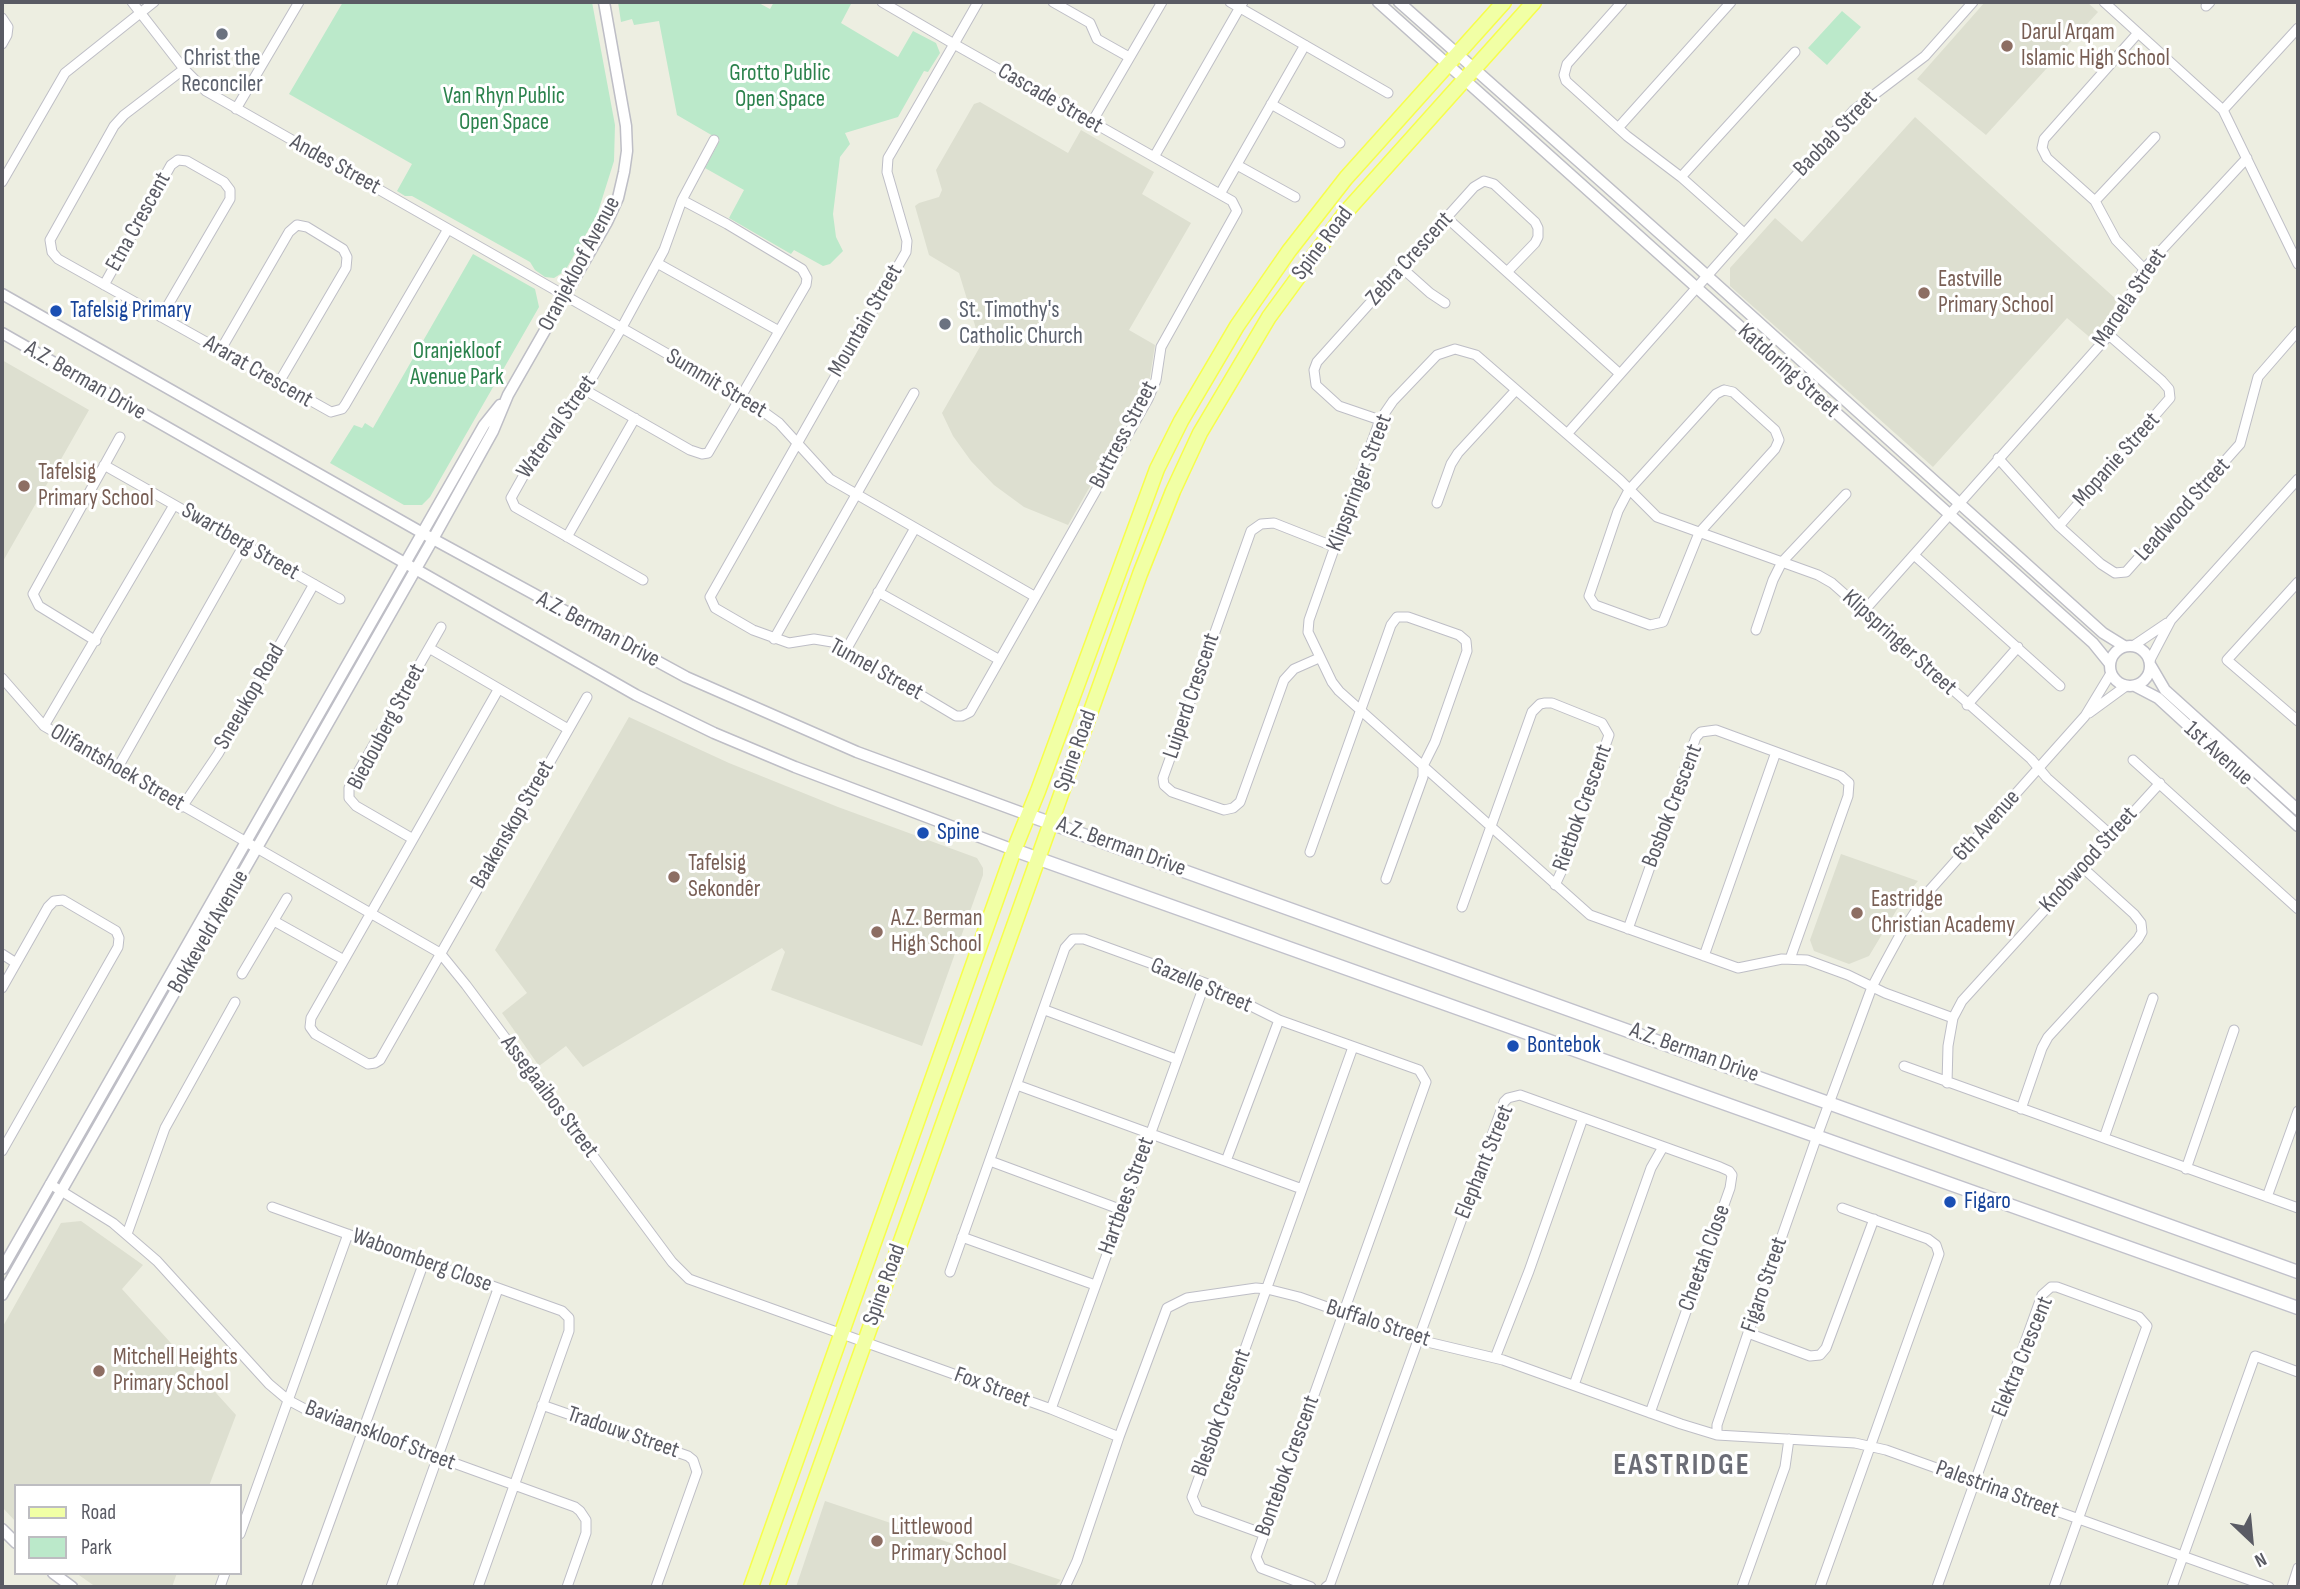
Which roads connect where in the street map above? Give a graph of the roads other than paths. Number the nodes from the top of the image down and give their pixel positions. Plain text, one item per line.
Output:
1 (132, 2) edge
2 (154, 2) edge
3 (299, 2) edge
4 (604, 2) edge
5 (882, 2) edge
6 (978, 2) edge
7 (1053, 2) edge
8 (1161, 2) edge
9 (1230, 2) edge
10 (1378, 2) edge
11 (1399, 2) edge
12 (1504, 2) edge
13 (1534, 2) edge
14 (1622, 2) edge
15 (1731, 2) edge
16 (1973, 2) edge
17 (2104, 2) edge
18 (1241, 4) edge
19 (896, 6) edge
20 (140, 12) junction
21 (2, 18) edge
22 (2298, 28) edge
23 (2138, 33) junction
24 (2, 44) edge
25 (954, 44) junction
26 (1305, 45) junction
27 (1795, 52) dead end
28 (1129, 57) junction
29 (1453, 59) junction
30 (1474, 68) junction
31 (184, 69) junction
32 (1464, 79) junction
33 (1388, 93) dead end
34 (1271, 104) junction
35 (236, 109) junction
36 (2223, 110) junction
37 (1092, 122) junction
38 (1618, 128) junction
39 (2155, 137) dead end
40 (714, 140) dead end
41 (1340, 144) dead end
42 (1154, 157) junction
43 (2247, 158) junction
44 (1237, 165) junction
45 (1681, 177) junction
46 (2, 182) edge
47 (1220, 194) junction
48 (1295, 197) dead end
49 (682, 200) junction
50 (2095, 201) junction
51 (1447, 218) junction
52 (447, 229) junction
53 (1744, 233) junction
54 (657, 263) junction
55 (2298, 264) edge
56 (1402, 268) junction
57 (2144, 269) junction
58 (1507, 272) junction
59 (1706, 275) junction
60 (104, 285) junction
61 (1695, 288) junction
62 (2, 294) edge
63 (564, 297) junction
64 (1446, 303) dead end
65 (161, 317) junction
66 (621, 329) junction
67 (779, 331) junction
68 (2298, 331) edge
69 (2, 333) edge
70 (2109, 335) junction
71 (220, 351) junction
72 (1620, 374) junction
73 (278, 384) junction
74 (584, 390) junction
75 (1516, 390) junction
76 (914, 393) dead end
77 (508, 395) junction
78 (743, 397) junction
79 (635, 418) junction
80 (1380, 420) junction
81 (1567, 434) junction
82 (120, 437) dead end
83 (797, 443) junction
84 (1998, 458) junction
85 (104, 465) junction
86 (2298, 479) edge
87 (1629, 490) junction
88 (855, 494) junction
89 (1846, 494) dead end
90 (1437, 503) dead end
91 (1959, 503) junction
92 (174, 505) junction
93 (1950, 515) junction
94 (2059, 526) junction
95 (915, 528) junction
96 (422, 533) junction
97 (1699, 533) junction
98 (567, 537) junction
99 (433, 539) junction
100 (244, 545) junction
101 (1335, 547) junction
102 (1914, 555) junction
103 (405, 562) junction
104 (1782, 562) junction
105 (416, 568) junction
106 (643, 580) dead end
107 (2298, 582) edge
108 (314, 584) junction
109 (878, 592) junction
110 (1034, 596) junction
111 (340, 599) dead end
112 (711, 603) joint
113 (1863, 612) junction
114 (2171, 620) junction
115 (441, 627) dead end
116 (1756, 630) dead end
117 (774, 639) junction
118 (96, 641) junction
119 (2128, 646) junction
120 (2018, 647) junction
121 (429, 648) junction
122 (846, 650) junction
123 (1319, 658) junction
124 (998, 659) junction
125 (2150, 663) junction
126 (2110, 668) junction
127 (2, 678) edge
128 (2060, 686) dead end
129 (2130, 686) junction
130 (498, 690) junction
131 (586, 697) dead end
132 (1967, 705) junction
133 (1359, 709) junction
134 (964, 716) joint
135 (2085, 716) junction
136 (2298, 722) edge
137 (44, 726) junction
138 (568, 729) junction
139 (1776, 752) junction
140 (2133, 760) dead end
141 (1423, 766) junction
142 (117, 769) junction
143 (2039, 769) junction
144 (2160, 783) junction
145 (182, 807) junction
146 (2298, 810) edge
147 (1028, 815) junction
148 (1051, 822) junction
149 (2298, 826) edge
150 (1491, 828) junction
151 (2110, 835) junction
152 (413, 839) junction
153 (246, 841) junction
154 (257, 847) junction
155 (1014, 850) junction
156 (1310, 852) dead end
157 (1038, 858) junction
158 (2082, 867) junction
159 (1386, 879) dead end
160 (1555, 884) junction
161 (287, 898) dead end
162 (1462, 907) dead end
163 (2298, 909) edge
164 (371, 912) junction
165 (274, 920) junction
166 (1628, 929) junction
167 (440, 953) junction
168 (2, 954) edge
169 (1704, 956) junction
170 (1790, 959) junction
171 (344, 960) junction
172 (16, 963) junction
173 (242, 974) dead end
174 (1205, 983) junction
175 (2, 988) edge
176 (1872, 988) junction
177 (2153, 998) dead end
178 (235, 1002) dead end
179 (1045, 1010) junction
180 (1954, 1018) junction
181 (1279, 1020) junction
182 (2234, 1030) dead end
183 (1353, 1047) junction
184 (1176, 1059) junction
185 (1904, 1066) dead end
186 (1947, 1083) junction
187 (1017, 1085) junction
188 (1830, 1103) junction
189 (2021, 1109) junction
190 (2298, 1111) edge
191 (1583, 1118) junction
192 (1149, 1134) junction
193 (1817, 1136) junction
194 (2104, 1138) junction
195 (1663, 1147) junction
196 (2, 1151) edge
197 (990, 1161) junction
198 (1226, 1161) junction
199 (2186, 1168) junction
200 (50, 1184) junction
201 (1302, 1189) junction
202 (61, 1191) junction
203 (2267, 1198) junction
204 (272, 1207) dead end
205 (1842, 1208) dead end
206 (2298, 1208) edge
207 (1122, 1210) junction
208 (1874, 1219) junction
209 (127, 1234) junction
210 (348, 1234) junction
211 (962, 1237) junction
212 (425, 1262) junction
213 (2, 1269) edge
214 (950, 1272) dead end
215 (2298, 1272) edge
216 (1095, 1285) junction
217 (498, 1289) junction
218 (1267, 1289) junction
219 (2, 1295) edge
220 (2298, 1308) edge
221 (1343, 1313) junction
222 (1748, 1333) junction
223 (841, 1334) junction
224 (1419, 1340) junction
225 (864, 1343) junction
226 (1495, 1358) junction
227 (2298, 1372) edge
228 (1574, 1385) junction
229 (288, 1400) junction
230 (542, 1405) junction
231 (1051, 1409) junction
232 (1650, 1413) junction
233 (362, 1430) junction
234 (1717, 1435) junction
235 (1119, 1437) junction
236 (1789, 1439) junction
237 (1870, 1446) junction
238 (438, 1459) junction
239 (1975, 1482) junction
240 (514, 1486) junction
241 (2080, 1519) junction
242 (242, 1528) edge
243 (2, 1529) edge
244 (1264, 1534) junction
245 (14, 1542) edge
246 (2183, 1556) junction
247 (2298, 1568) edge
248 (56, 1575) edge
249 (72, 1587) edge
250 (306, 1587) edge
251 (391, 1587) edge
252 (478, 1587) edge
253 (567, 1587) edge
254 (656, 1587) edge
255 (751, 1587) edge
256 (777, 1587) edge
257 (1065, 1587) edge
258 (1311, 1587) edge
259 (1326, 1587) edge
260 (1742, 1587) edge
261 (1820, 1587) edge
262 (1937, 1587) edge
263 (2054, 1587) edge
264 (2172, 1587) edge
265 (2269, 1587) edge
266 (2292, 1587) edge

1 - 20 street, Andes Street
2 - 20 street
3 - 35 street
4 - 63 street, Oranjekloof Avenue
5 - 19 street, Cascade Street
6 - 25 street, Mountain Street
7 - 28 street
8 - 28 street
9 - 18 street
10 - 29 street
11 - 29 street
12 - 29 main road, Spine Road
13 - 30 main road, Spine Road
14 - 38 street
15 - 38 street
16 - 53 street, Baobab Street
17 - 23 street
18 - 26 street
18 - 42 street
19 - 25 street, Cascade Street
20 - 31 street, Andes Street
20 - 46 street
21 - 24 street
22 - 36 street
23 - 36 street
23 - 50 street
25 - 37 street, Cascade Street
25 - 83 street, Mountain Street
26 - 33 street
26 - 34 street
27 - 45 street
28 - 37 street
29 - 30 street, Katdoring Street
29 - 32 street, Katdoring Street
29 - 147 main road, Spine Road
30 - 32 main road, Spine Road
30 - 59 street, Katdoring Street
31 - 35 street, Andes Street
31 - 60 street, Ararat Crescent
32 - 61 street, Katdoring Street
32 - 148 main road, Spine Road
34 - 41 street
34 - 44 street
35 - 52 street, Andes Street
36 - 43 street
37 - 42 street, Cascade Street
38 - 45 street
39 - 50 street
40 - 49 street, Waterval Street
42 - 47 street, Cascade Street
43 - 55 street
43 - 57 street, Maroela Street
44 - 47 street
44 - 48 street
45 - 53 street
47 - 110 street, Buttress Street
49 - 54 street, Waterval Street
49 - 67 street
50 - 57 street
51 - 56 street, Zebra Crescent
51 - 58 street
51 - 58 street, Zebra Crescent
52 - 63 street, Andes Street
52 - 73 street, Ararat Crescent
53 - 59 street, Baobab Street
54 - 66 street, Waterval Street
54 - 67 street
56 - 64 street
56 - 80 street, Zebra Crescent
57 - 70 street, Maroela Street
58 - 72 street
59 - 61 street, Baobab Street
59 - 91 street, Katdoring Street
60 - 65 street, Ararat Crescent
60 - 65 street, Etna Crescent
61 - 72 street, Baobab Street
61 - 93 street, Katdoring Street
62 - 96 street, A.Z. Berman Drive
63 - 66 street, Summit Street
63 - 77 street, Oranjekloof Avenue
65 - 71 street, Ararat Crescent
66 - 74 street, Waterval Street
66 - 78 street, Summit Street
67 - 78 street
68 - 94 street, Leadwood Street
69 - 103 street, A.Z. Berman Drive
70 - 84 street, Maroela Street
70 - 94 street, Mopanie Street
71 - 73 street, Ararat Crescent
71 - 73 street
72 - 81 street, Baobab Street
74 - 79 street
74 - 98 street, Waterval Street
75 - 80 street, Klipspringer Street
75 - 81 street, Klipspringer Street
75 - 90 street
76 - 88 street
77 - 96 street, Oranjekloof Avenue
77 - 99 street, Oranjekloof Avenue
78 - 79 street
78 - 83 street, Summit Street
79 - 98 street
80 - 101 street, Klipspringer Street
81 - 87 street, Klipspringer Street
82 - 85 street
83 - 88 street, Summit Street
83 - 112 street, Mountain Street
84 - 91 street, Maroela Street
84 - 94 street, Leadwood Street
85 - 92 street, Swartberg Street
85 - 118 street
86 - 114 street
87 - 97 street, Klipspringer Street
87 - 97 street
87 - 97 street
88 - 95 street, Summit Street
88 - 117 street
89 - 104 street
91 - 93 street, Maroela Street
91 - 119 street, Katdoring Street
92 - 100 street, Swartberg Street
92 - 118 street
93 - 102 street, Maroela Street
93 - 126 street, Katdoring Street
95 - 109 street
95 - 110 street, Summit Street
96 - 99 street, A.Z. Berman Drive
96 - 103 street, Bokkeveld Avenue
97 - 104 street, Klipspringer Street
98 - 106 street, Waterval Street
99 - 105 street, Bokkeveld Avenue
99 - 147 street, A.Z. Berman Drive
100 - 108 street, Swartberg Street
100 - 142 street
101 - 123 street, Klipspringer Street
101 - 123 street, Luiperd Crescent
102 - 113 street, Maroela Street
102 - 120 street
103 - 105 street, A.Z. Berman Drive
103 - 153 street, Bokkeveld Avenue
104 - 113 street, Klipspringer Street
104 - 116 street
105 - 154 street, Bokkeveld Avenue
105 - 155 street, A.Z. Berman Drive
107 - 136 street
108 - 111 street, Swartberg Street
108 - 145 street, Sneeukop Road
109 - 122 street
109 - 124 street
110 - 124 street, Buttress Street
112 - 117 street, Tunnel Street
113 - 132 street, Klipspringer Street
114 - 119 street
114 - 125 street
115 - 121 street, Biedouberg Street
117 - 122 street, Tunnel Street
118 - 137 street
119 - 125 street
119 - 126 street
120 - 128 street
120 - 132 street
121 - 130 street
121 - 152 street, Biedouberg Street
122 - 134 street, Tunnel Street
123 - 133 street, Klipspringer Street
124 - 134 street, Buttress Street
125 - 129 street
125 - 146 street, 1st Avenue
126 - 129 street
126 - 135 street, 6th Avenue
127 - 137 street, Olifantshoek Street
129 - 135 street, 6th Avenue
129 - 149 street, 1st Avenue
130 - 138 street
130 - 152 street
131 - 138 street, Baakenskop Street
132 - 143 street, Klipspringer Street
133 - 141 street, Klipspringer Street
133 - 141 street
133 - 156 street
135 - 143 street, 6th Avenue
137 - 142 street, Olifantshoek Street
138 - 167 street, Baakenskop Street
139 - 166 street, Bosbok Crescent
139 - 169 street
139 - 170 street, Bosbok Crescent
140 - 144 street
141 - 150 street, Klipspringer Street
141 - 159 street
142 - 145 street, Olifantshoek Street
143 - 151 street, Klipspringer Street
143 - 176 street, 6th Avenue
144 - 151 street, Knobwood Street
144 - 163 street
145 - 153 street, Olifantshoek Street
147 - 148 main road, A.Z. Berman Drive
147 - 155 main road, Spine Road
148 - 157 main road, Spine Road
148 - 188 main road, A.Z. Berman Drive
150 - 160 street, Klipspringer Street
150 - 160 street, Rietbok Crescent
150 - 162 street
151 - 158 street, Knobwood Street
152 - 164 street
153 - 154 street, Olifantshoek Street
153 - 200 street, Bokkeveld Avenue
154 - 164 street, Assegaaibos Street
154 - 202 street, Bokkeveld Avenue
155 - 157 main road, A.Z. Berman Drive
155 - 223 main road, Spine Road
157 - 193 main road, A.Z. Berman Drive
157 - 225 main road, Spine Road
158 - 180 street, Knobwood Street
158 - 189 street
160 - 166 street, Klipspringer Street
161 - 165 street
164 - 167 street, Assegaaibos Street
164 - 171 street
165 - 171 street
165 - 173 street
166 - 169 street, Klipspringer Street
167 - 171 street, Baakenskop Street
167 - 223 street, Assegaaibos Street
168 - 172 street
169 - 170 street, Klipspringer Street
170 - 176 street, Klipspringer Street
172 - 175 street
172 - 196 street
174 - 179 street, Gazelle Street
174 - 181 street, Gazelle Street
174 - 184 street, Hartbees Street
176 - 180 street, Klipspringer Street
176 - 188 street, 6th Avenue
177 - 194 street
178 - 209 street
179 - 184 street
179 - 187 street, Gazelle Street
180 - 186 street, Knobwood Street
181 - 183 street, Gazelle Street
181 - 198 street
182 - 199 street
183 - 201 street, Blesbok Crescent
183 - 221 street, Gazelle Street
184 - 192 street, Hartbees Street
185 - 186 street
186 - 189 street
187 - 192 street
187 - 197 street, Gazelle Street
188 - 193 street, 6th Avenue
188 - 215 main road, A.Z. Berman Drive
189 - 194 street
190 - 203 street
191 - 195 street, Elephant Street
191 - 224 street, Elephant Street
191 - 226 street
192 - 198 street
192 - 207 street, Hartbees Street
193 - 220 main road, A.Z. Berman Drive
193 - 222 street, Figaro Street
194 - 199 street
195 - 228 street
195 - 232 street, Cheetah Close
197 - 207 street
197 - 211 street, Gazelle Street
198 - 201 street
199 - 203 street
200 - 202 street, Baviaanskloof Street
200 - 213 street, Bokkeveld Avenue
201 - 218 street, Blesbok Crescent
202 - 209 street, Baviaanskloof Street
202 - 219 street, Bokkeveld Avenue
203 - 206 street
204 - 210 street, Waboomberg Close
205 - 208 street
207 - 216 street, Hartbees Street
208 - 222 street
208 - 237 street
209 - 229 street, Baviaanskloof Street
210 - 212 street, Waboomberg Close
210 - 229 street
211 - 214 street, Gazelle Street
211 - 216 street
212 - 217 street, Waboomberg Close
212 - 233 street
216 - 231 street, Hartbees Street
217 - 230 street, Waboomberg Close
217 - 238 street
218 - 221 street, Buffalo Street
218 - 235 street, Buffalo Street
218 - 244 street, Blesbok Crescent
221 - 224 street, Buffalo Street
221 - 244 street, Bontebok Crescent
222 - 234 street, Figaro Street
223 - 225 street, Assegaaibos Street
223 - 255 main road, Spine Road
224 - 226 street, Buffalo Street
224 - 259 street
225 - 231 street, Fox Street
225 - 256 main road, Spine Road
226 - 228 street, Buffalo Street
227 - 246 street
228 - 232 street, Buffalo Street
229 - 233 street, Baviaanskloof Street
229 - 242 street
230 - 240 street
230 - 254 street, Tradouw Street
231 - 235 street, Fox Street
232 - 234 street, Buffalo Street
233 - 238 street, Baviaanskloof Street
233 - 250 street
234 - 236 street, Palestrina Street
235 - 257 street, Buffalo Street
236 - 237 street, Palestrina Street
236 - 260 street
237 - 239 street, Palestrina Street
237 - 261 street
238 - 240 street, Baviaanskloof Street
238 - 251 street
239 - 241 street, Palestrina Street
239 - 241 street, Elektra Crescent
239 - 262 street
240 - 252 street
240 - 253 street, Baviaanskloof Street
241 - 246 street, Palestrina Street
241 - 263 street
243 - 245 street
244 - 258 street, Bontebok Crescent
246 - 264 street
246 - 265 street, Palestrina Street
247 - 266 street
248 - 249 street

